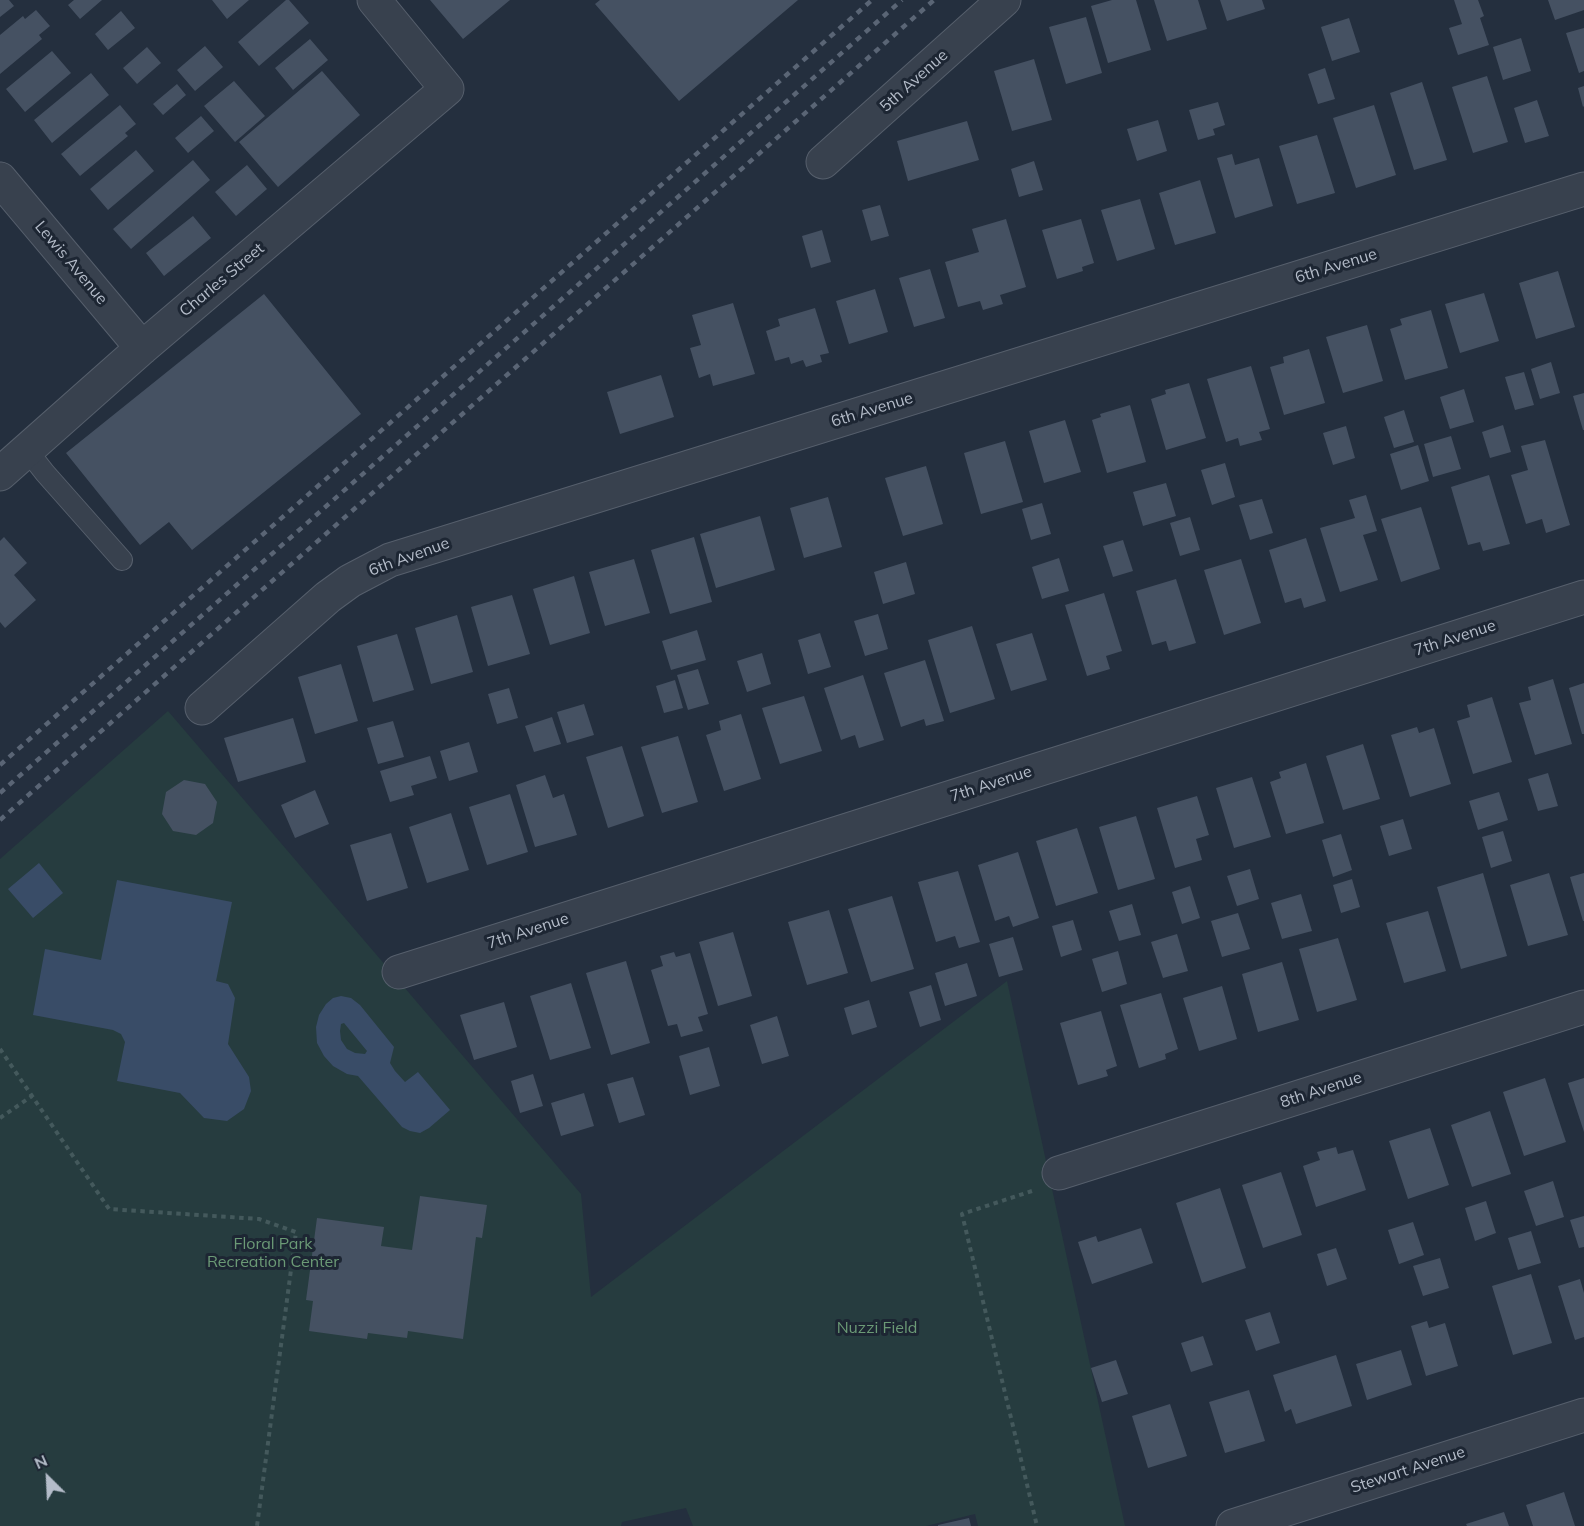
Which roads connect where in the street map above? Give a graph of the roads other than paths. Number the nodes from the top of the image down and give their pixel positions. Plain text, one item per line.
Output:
1 (374, 0) edge
2 (1004, 0) edge
3 (823, 162) dead end
4 (0, 179) edge
5 (1584, 189) edge
6 (142, 348) junction
7 (27, 450) junction
8 (0, 474) edge
9 (122, 560) dead end
10 (1584, 597) edge
11 (202, 708) dead end
12 (399, 972) dead end
13 (1584, 1007) edge
14 (1059, 1173) road end
15 (1584, 1414) edge
16 (1233, 1526) edge

1 - 6 street, Charles Street
2 - 3 street, 5th Avenue
4 - 6 street, Lewis Avenue
5 - 11 street, 6th Avenue
6 - 7 street, Charles Street
7 - 8 street, Charles Street
7 - 9 lane
10 - 12 street, 7th Avenue
13 - 14 street, 8th Avenue
15 - 16 street, Stewart Avenue

